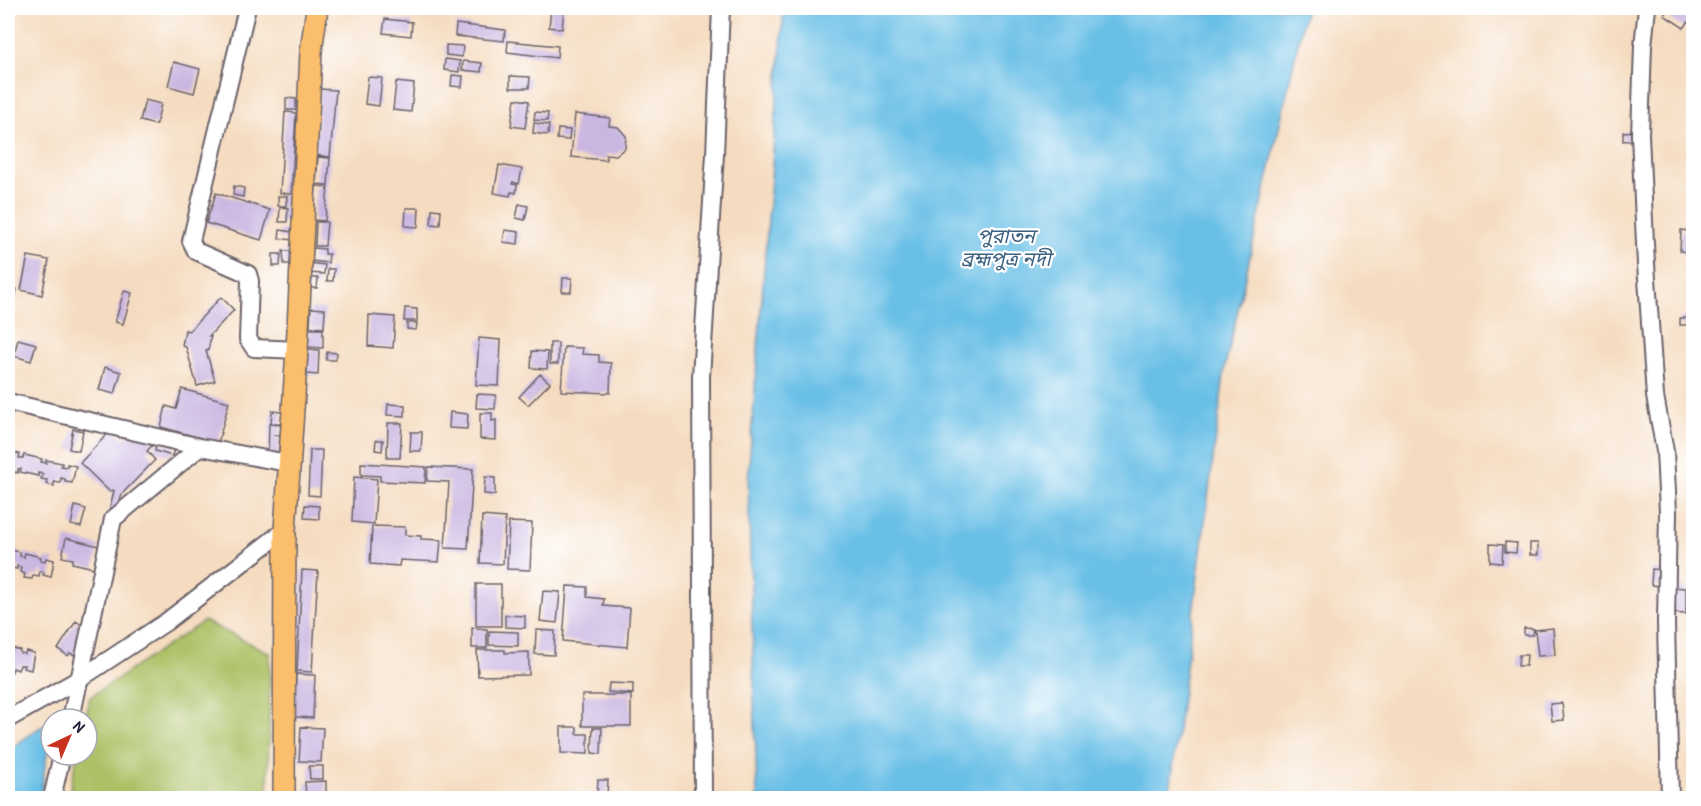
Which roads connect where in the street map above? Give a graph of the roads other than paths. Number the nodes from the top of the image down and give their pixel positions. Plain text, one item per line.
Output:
1 (247, 8) edge
2 (317, 8) edge
3 (721, 8) edge
4 (1647, 8) edge
5 (297, 350) junction
6 (8, 402) edge
7 (200, 447) junction
8 (288, 464) junction
9 (285, 530) junction
10 (81, 678) junction
11 (74, 707) edge
12 (8, 719) edge
13 (59, 767) edge
14 (52, 798) edge
15 (284, 798) edge
16 (703, 798) edge
17 (1670, 798) edge

1 - 5 street
2 - 5 main road
3 - 16 street
4 - 17 street
5 - 8 main road
6 - 7 street
7 - 8 street
7 - 10 street
8 - 9 main road
9 - 10 street
9 - 15 main road
10 - 11 street
10 - 12 street
13 - 14 street

